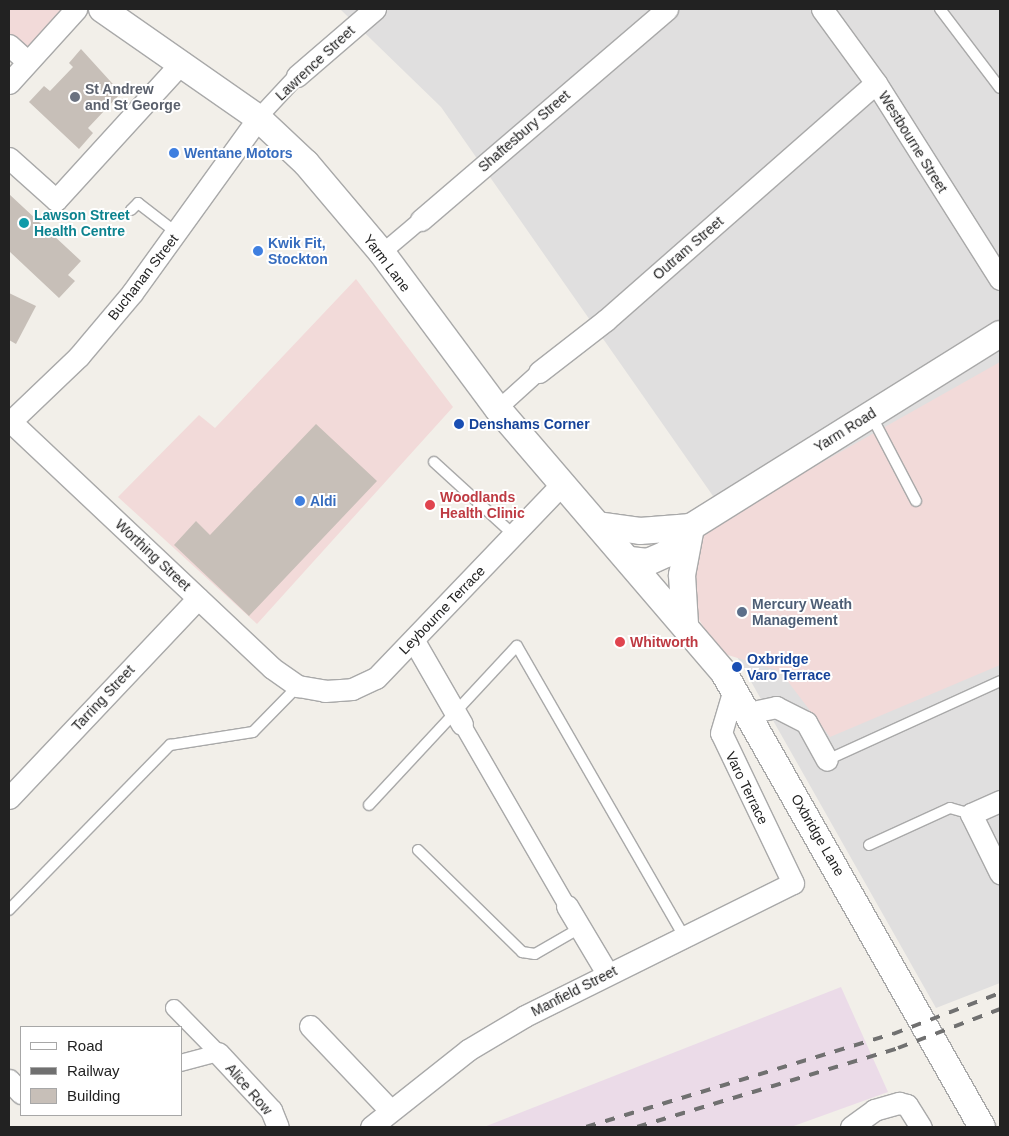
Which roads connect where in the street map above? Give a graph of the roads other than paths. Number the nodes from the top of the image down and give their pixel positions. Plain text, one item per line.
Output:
1 (76, 9) edge
2 (102, 9) edge
3 (375, 9) edge
4 (667, 9) edge
5 (822, 9) edge
6 (940, 9) edge
7 (9, 45) edge
8 (28, 62) junction
9 (182, 62) junction
10 (296, 76) joint
11 (9, 83) edge
12 (876, 84) junction
13 (1000, 88) edge
14 (258, 118) junction
15 (9, 158) edge
16 (131, 210) dead end
17 (421, 220) joint
18 (177, 233) junction
19 (382, 253) junction
20 (1000, 279) edge
21 (999, 338) edge
22 (539, 372) joint
23 (498, 408) junction
24 (871, 414) junction
25 (9, 422) edge
26 (434, 462) dead end
27 (562, 484) junction
28 (916, 501) dead end
29 (598, 525) junction
30 (691, 527) junction
31 (514, 535) junction
32 (630, 560) junction
33 (198, 598) junction
34 (685, 624) junction
35 (414, 641) junction
36 (1000, 681) edge
37 (298, 686) junction
38 (734, 690) junction
39 (748, 713) junction
40 (459, 719) junction
41 (826, 760) joint
42 (9, 798) edge
43 (1000, 801) edge
44 (369, 805) dead end
45 (970, 814) junction
46 (869, 846) dead end
47 (418, 850) dead end
48 (1000, 875) edge
49 (793, 883) joint
50 (567, 906) joint
51 (9, 910) edge
52 (580, 928) junction
53 (684, 936) junction
54 (607, 973) junction
55 (174, 1008) dead end
56 (310, 1026) dead end
57 (218, 1053) junction
58 (182, 1063) edge
59 (9, 1080) edge
60 (20, 1092) edge
61 (391, 1111) junction
62 (278, 1127) edge
63 (371, 1127) edge
64 (851, 1127) edge
65 (921, 1127) edge
66 (982, 1127) edge

1 - 8 street
2 - 9 street, Yarm Lane
3 - 10 street, Lawrence Street
4 - 17 street, Shaftesbury Street
5 - 12 street, Westbourne Street
6 - 13 lane
7 - 8 street
8 - 11 street
9 - 14 street, Yarm Lane
9 - 15 street
10 - 14 street, Lawrence Street
12 - 20 street, Westbourne Street
12 - 22 street, Outram Street
14 - 18 street, Buchanan Street
14 - 19 street, Yarm Lane
16 - 18 lane
17 - 19 street, Shaftesbury Street
18 - 25 street, Buchanan Street
19 - 23 street, Yarm Lane
21 - 24 street, Yarm Road
22 - 23 street, Outram Street
23 - 27 street, Yarm Lane
24 - 28 lane
24 - 30 street, Yarm Road
25 - 33 street, Worthing Street
26 - 31 lane
27 - 29 street, Yarm Lane
27 - 31 street, Leybourne Terrace
29 - 30 street, Yarm Road
29 - 32 street, Yarm Lane
30 - 32 street, Yarm Road
30 - 34 street
31 - 35 street, Leybourne Terrace
32 - 34 street, Oxbridge Lane
33 - 37 street, Worthing Street
33 - 42 street, Tarring Street
34 - 38 street, Oxbridge Lane
35 - 37 street, Leybourne Terrace
35 - 40 street
36 - 41 lane
37 - 51 lane
38 - 39 street, Oxbridge Lane
38 - 49 street, Varo Terrace
39 - 41 street
39 - 66 street, Oxbridge Lane
40 - 44 lane
40 - 50 street
40 - 53 lane
43 - 45 street
45 - 46 lane
45 - 48 street
47 - 52 lane
49 - 53 street, Manfield Street
50 - 52 street
52 - 54 street
53 - 54 street, Manfield Street
54 - 61 street, Manfield Street
55 - 57 street
56 - 61 street
57 - 58 street
57 - 62 street, Alice Row
59 - 60 street
61 - 63 street, Manfield Street
64 - 65 street

